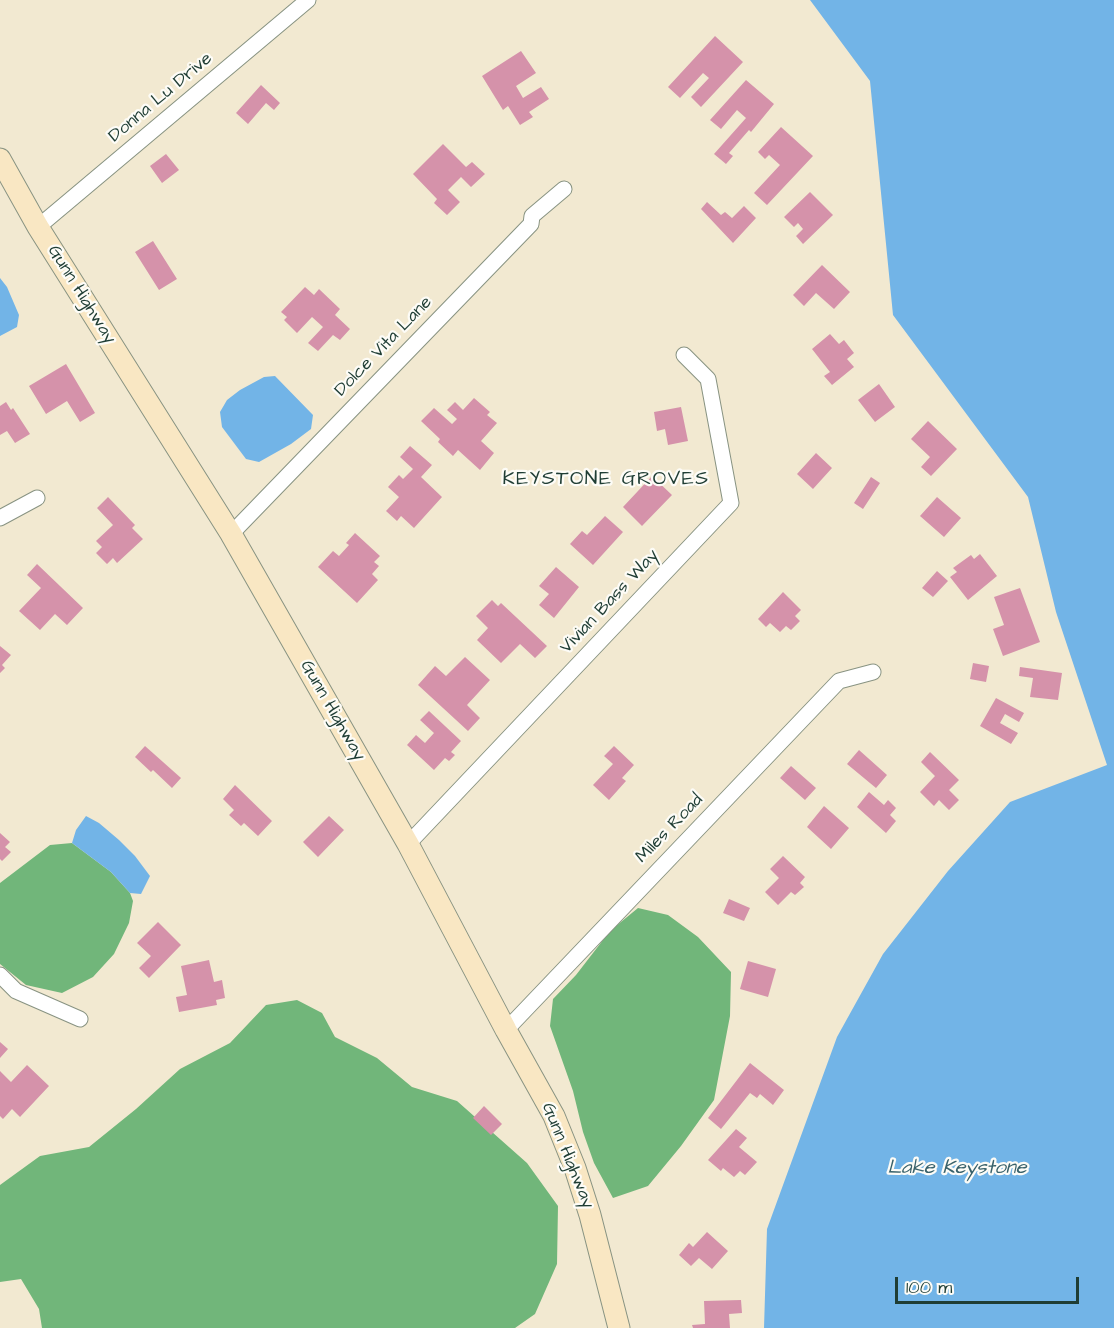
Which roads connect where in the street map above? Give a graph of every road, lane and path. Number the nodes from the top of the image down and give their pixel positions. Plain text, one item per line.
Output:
1 (308, 0) edge
2 (0, 159) edge
3 (564, 189) dead end
4 (38, 226) junction
5 (684, 355) dead end
6 (38, 498) dead end
7 (0, 518) edge
8 (231, 534) junction
9 (873, 672) dead end
10 (408, 844) junction
11 (0, 975) edge
12 (80, 1019) dead end
13 (506, 1030) junction
14 (609, 1290) junction
15 (613, 1328) edge
16 (619, 1328) edge

1 - 4 street, Donna Lu Drive
2 - 4 main road, Gunn Highway
3 - 8 street, Dolce Vita Lane
4 - 8 main road, Gunn Highway
5 - 10 street, Vivian Bass Way
6 - 7 street
8 - 10 main road, Gunn Highway
9 - 13 street, Miles Road
10 - 13 main road, Gunn Highway
11 - 12 street
13 - 14 main road, Gunn Highway
14 - 15 main road, Gunn Highway
14 - 16 main road, Gunn Highway

